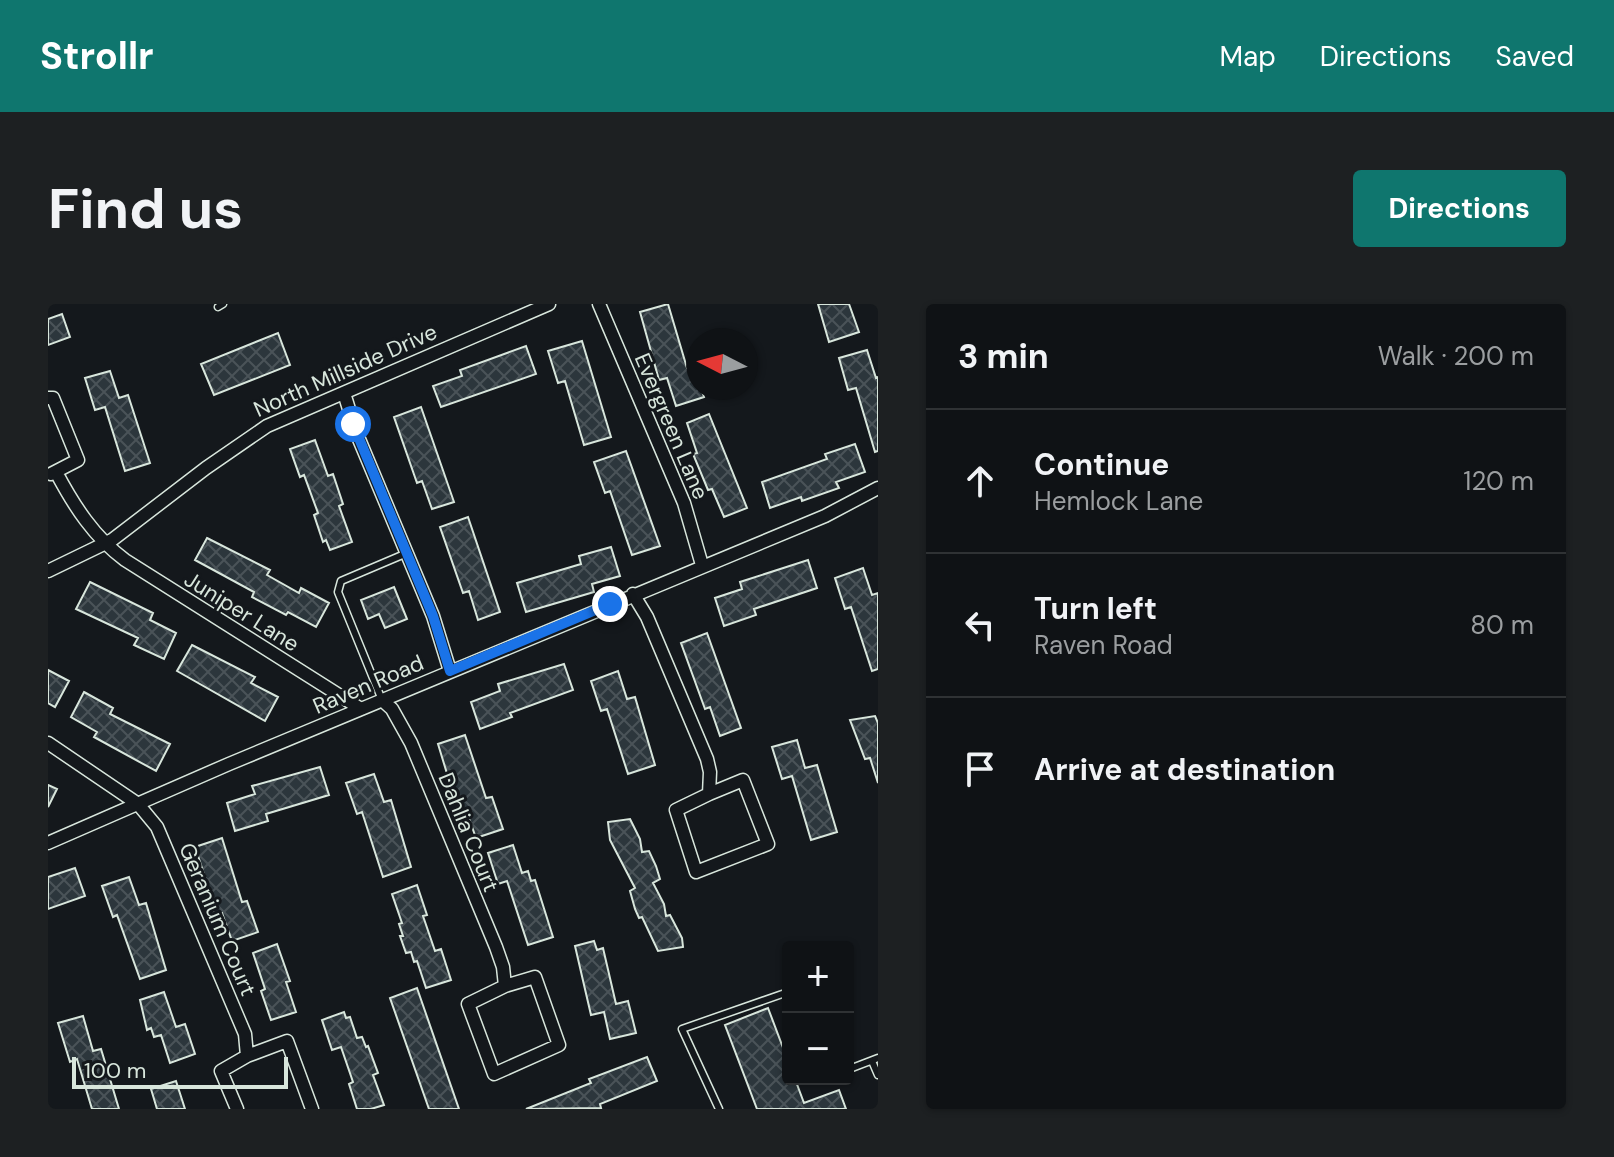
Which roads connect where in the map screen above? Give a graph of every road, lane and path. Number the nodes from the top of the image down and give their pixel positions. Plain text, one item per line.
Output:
1 (549, 304) edge
2 (599, 304) edge
3 (344, 393) junction
4 (48, 398) edge
5 (52, 474) edge
6 (877, 492) edge
7 (106, 544) junction
8 (407, 553) junction
9 (702, 565) junction
10 (48, 571) edge
11 (633, 594) junction
12 (450, 671) junction
13 (382, 700) junction
14 (361, 709) junction
15 (48, 743) edge
16 (709, 794) junction
17 (138, 804) junction
18 (48, 843) edge
19 (505, 986) junction
20 (782, 994) edge
21 (247, 1056) junction
22 (875, 1059) edge
23 (854, 1067) edge
24 (878, 1075) edge
25 (237, 1109) edge
26 (312, 1109) edge
27 (719, 1109) edge

1 - 3 street, North Millside Drive
2 - 9 street, Evergreen Lane
3 - 7 street, North Millside Drive
3 - 8 street
4 - 5 street
5 - 7 street, Juniper Lane
6 - 9 street, Raven Road
7 - 10 street, North Millside Drive
7 - 14 street, Juniper Lane
8 - 12 street
8 - 13 lane
9 - 11 street, Raven Road
11 - 12 street, Raven Road
11 - 16 street
12 - 13 street, Raven Road
13 - 14 street, Raven Road
13 - 19 street, Dahlia Court
14 - 17 street, Raven Road
15 - 17 street
16 - 16 street
17 - 18 street, Raven Road
17 - 21 street, Geranium Court
19 - 19 street
20 - 27 lane
21 - 25 street
21 - 26 street
22 - 23 lane
22 - 24 lane

